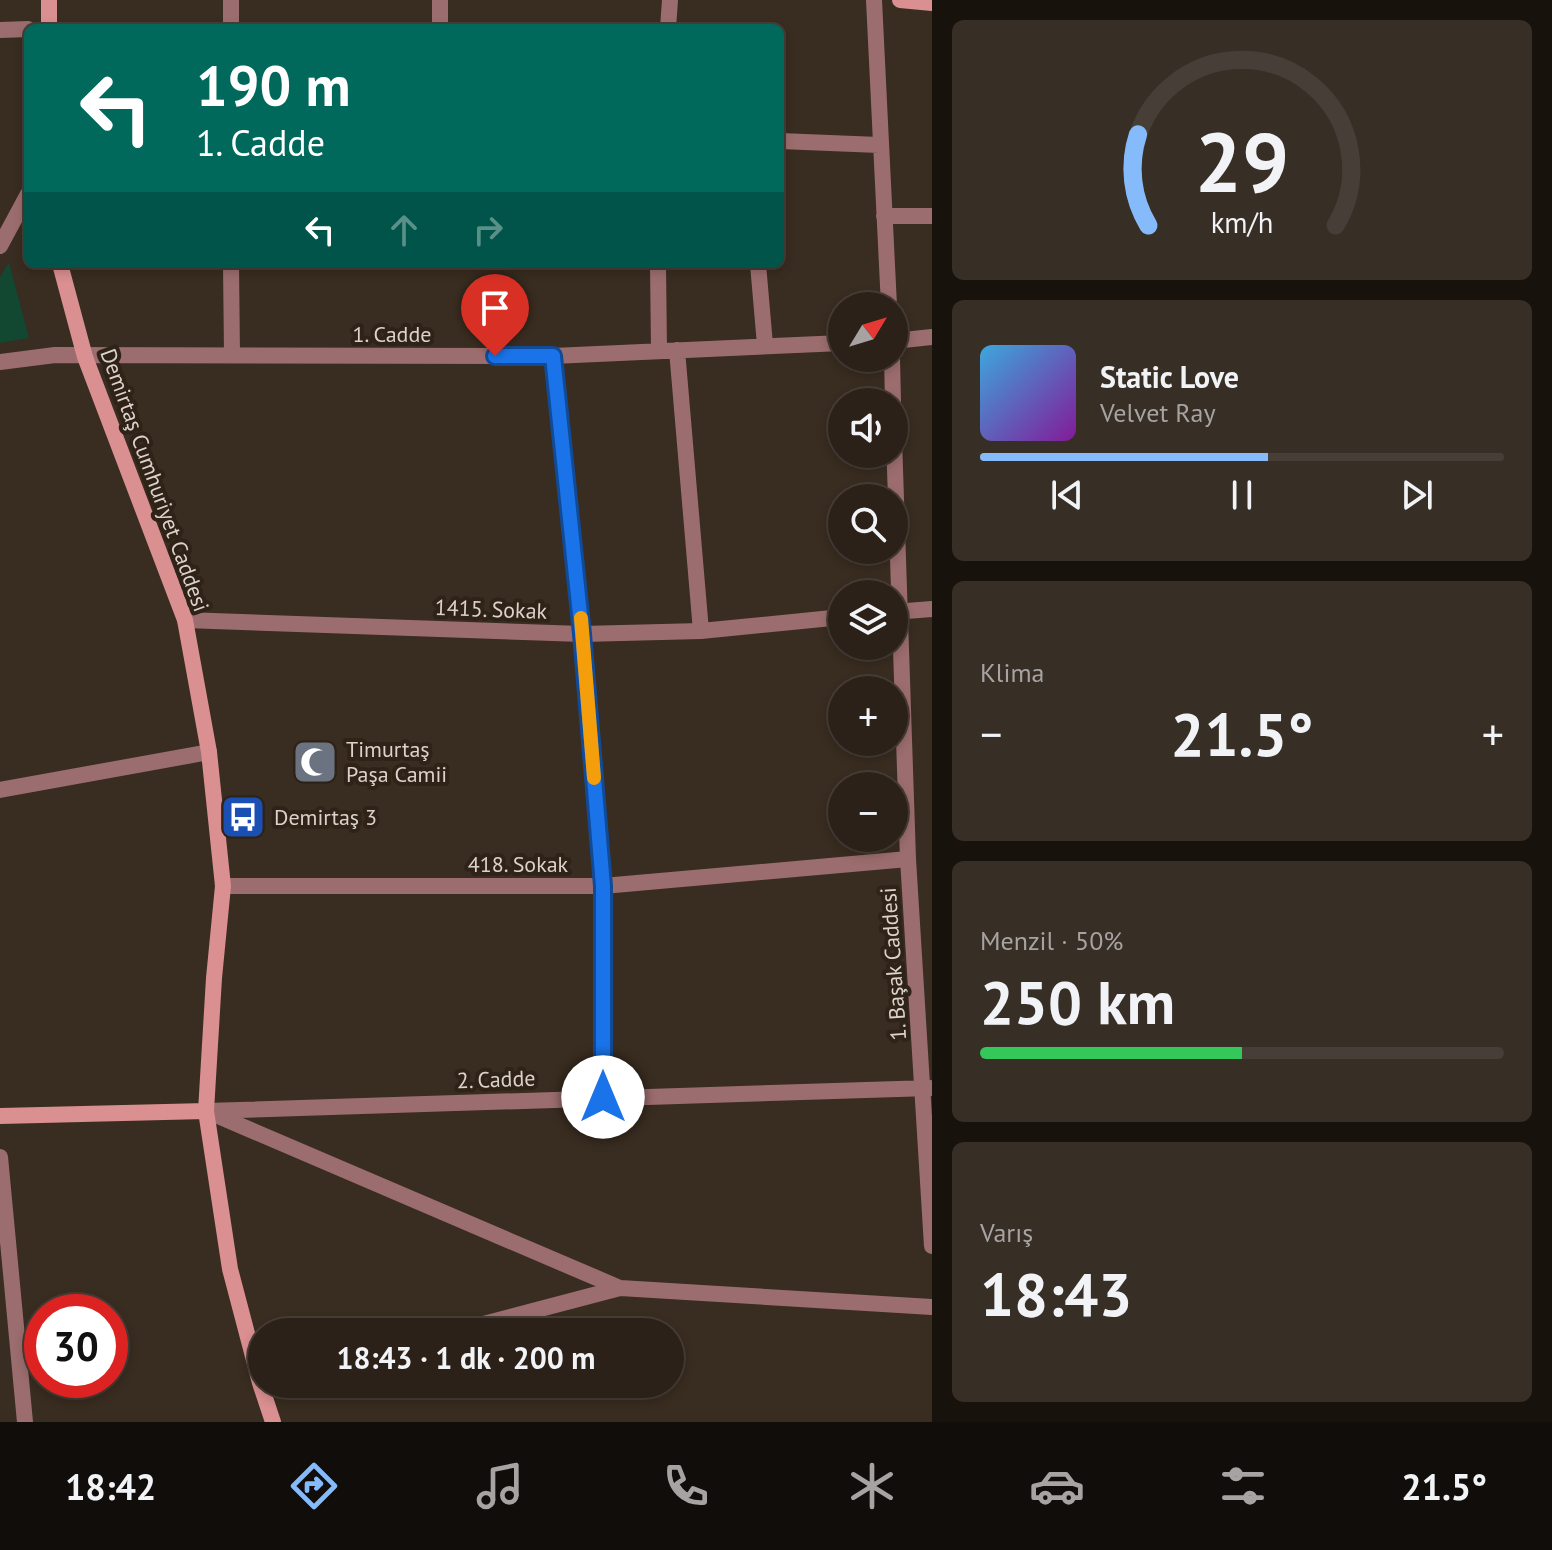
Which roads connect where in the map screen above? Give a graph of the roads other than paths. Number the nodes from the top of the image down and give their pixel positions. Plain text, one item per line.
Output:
1 (49, 0) edge
2 (231, 0) edge
3 (440, 0) edge
4 (670, 0) edge
5 (874, 0) edge
6 (900, 0) edge
7 (932, 3) edge
8 (48, 24) edge
9 (231, 24) edge
10 (440, 24) edge
11 (668, 24) edge
12 (24, 29) edge
13 (0, 30) edge
14 (784, 141) edge
15 (879, 145) junction
16 (24, 201) edge
17 (884, 216) junction
18 (932, 216) edge
19 (0, 246) edge
20 (61, 268) edge
21 (231, 268) edge
22 (658, 268) edge
23 (758, 268) edge
24 (888, 292) edge
25 (932, 337) edge
26 (908, 340) edge
27 (828, 343) edge
28 (765, 345) junction
29 (677, 350) junction
30 (659, 351) junction
31 (232, 355) junction
32 (553, 356) junction
33 (85, 357) junction
34 (0, 362) edge
35 (894, 468) edge
36 (896, 580) edge
37 (932, 609) edge
38 (908, 610) edge
39 (828, 618) edge
40 (185, 620) junction
41 (701, 631) junction
42 (582, 634) junction
43 (898, 660) edge
44 (209, 752) junction
45 (0, 790) edge
46 (908, 859) junction
47 (223, 886) junction
48 (603, 886) junction
49 (927, 1089) edge
50 (603, 1097) junction
51 (206, 1111) junction
52 (0, 1116) edge
53 (0, 1157) edge
54 (932, 1246) edge
55 (620, 1288) junction
56 (932, 1307) edge
57 (506, 1318) edge
58 (248, 1335) edge
59 (266, 1398) edge
60 (25, 1422) edge
61 (273, 1422) edge

1 - 8 main road
2 - 9 street
3 - 10 street
4 - 11 street
5 - 15 street
6 - 7 main road
12 - 13 street
14 - 15 street
15 - 17 street
16 - 19 street
17 - 18 street
17 - 24 street
20 - 33 main road, Demirtaş Cumhuriyet Caddesi
21 - 31 street
22 - 30 street
23 - 28 street
25 - 26 street
27 - 28 street, 1. Cadde
28 - 29 street, 1. Cadde
29 - 30 street, 1. Cadde
29 - 41 street
30 - 32 street, 1. Cadde
31 - 32 street, 1. Cadde
31 - 33 street, 1. Cadde
32 - 42 street
33 - 34 street, 1. Cadde
33 - 40 main road, Demirtaş Cumhuriyet Caddesi
35 - 36 street, 1. Başak Caddesi
37 - 38 street
39 - 41 street, 1415. Sokak
40 - 42 street, 1415. Sokak
40 - 44 main road, Demirtaş Cumhuriyet Caddesi
41 - 42 street, 1415. Sokak
42 - 48 street
43 - 46 street, 1. Başak Caddesi
44 - 45 street
44 - 47 main road, Demirtaş Cumhuriyet Caddesi
46 - 48 street, 418. Sokak
46 - 49 street, 1. Başak Caddesi
47 - 48 street, 418. Sokak
47 - 51 main road, Demirtaş Cumhuriyet Caddesi
48 - 50 street
49 - 50 street, 2. Cadde
49 - 54 street, 1. Başak Caddesi
50 - 51 street, 2. Cadde
51 - 52 main road
51 - 55 street
51 - 58 main road, Demirtaş Cumhuriyet Caddesi
53 - 60 street
55 - 56 street
55 - 57 street
59 - 61 main road, Demirtaş Cumhuriyet Caddesi

